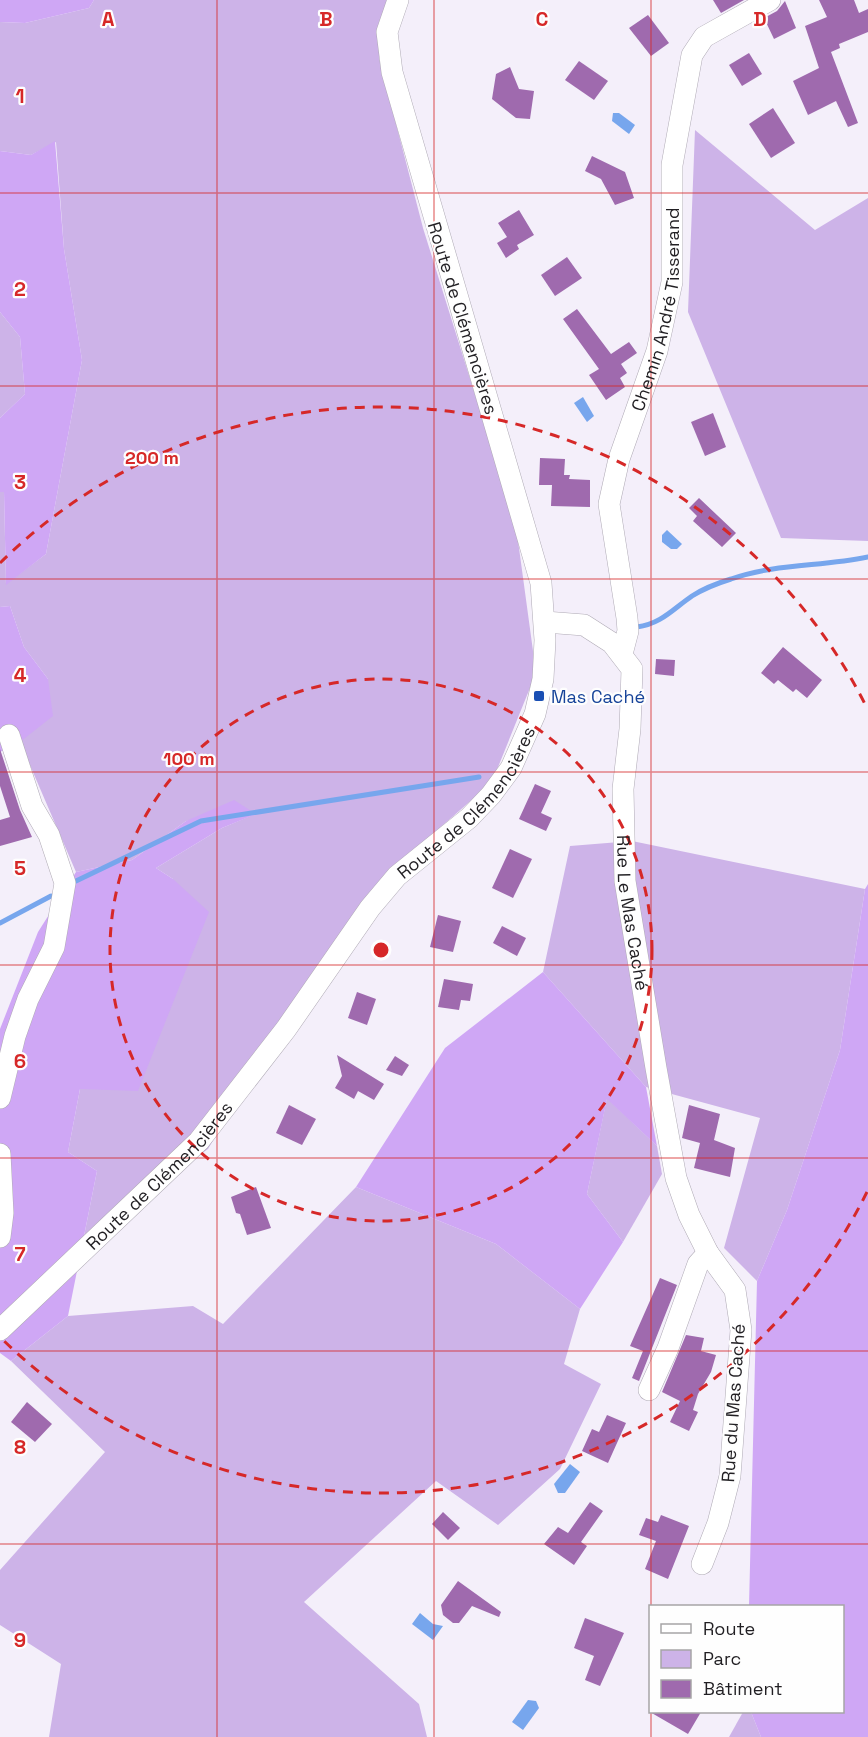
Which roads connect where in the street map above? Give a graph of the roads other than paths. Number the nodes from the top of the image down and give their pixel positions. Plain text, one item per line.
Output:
1 (398, 0) edge
2 (770, 0) edge
3 (545, 622) junction
4 (622, 654) junction
5 (9, 735) dead end
6 (0, 1098) edge
7 (0, 1154) edge
8 (0, 1236) edge
9 (708, 1253) junction
10 (0, 1330) edge
11 (650, 1390) dead end
12 (702, 1564) dead end

1 - 3 street, Route de Clémencières
2 - 4 street, Chemin André Tisserand
3 - 4 street
3 - 10 street, Route de Clémencières
4 - 9 street, Rue Le Mas Caché
5 - 6 street
7 - 8 street
9 - 11 street
9 - 12 street, Rue du Mas Caché

